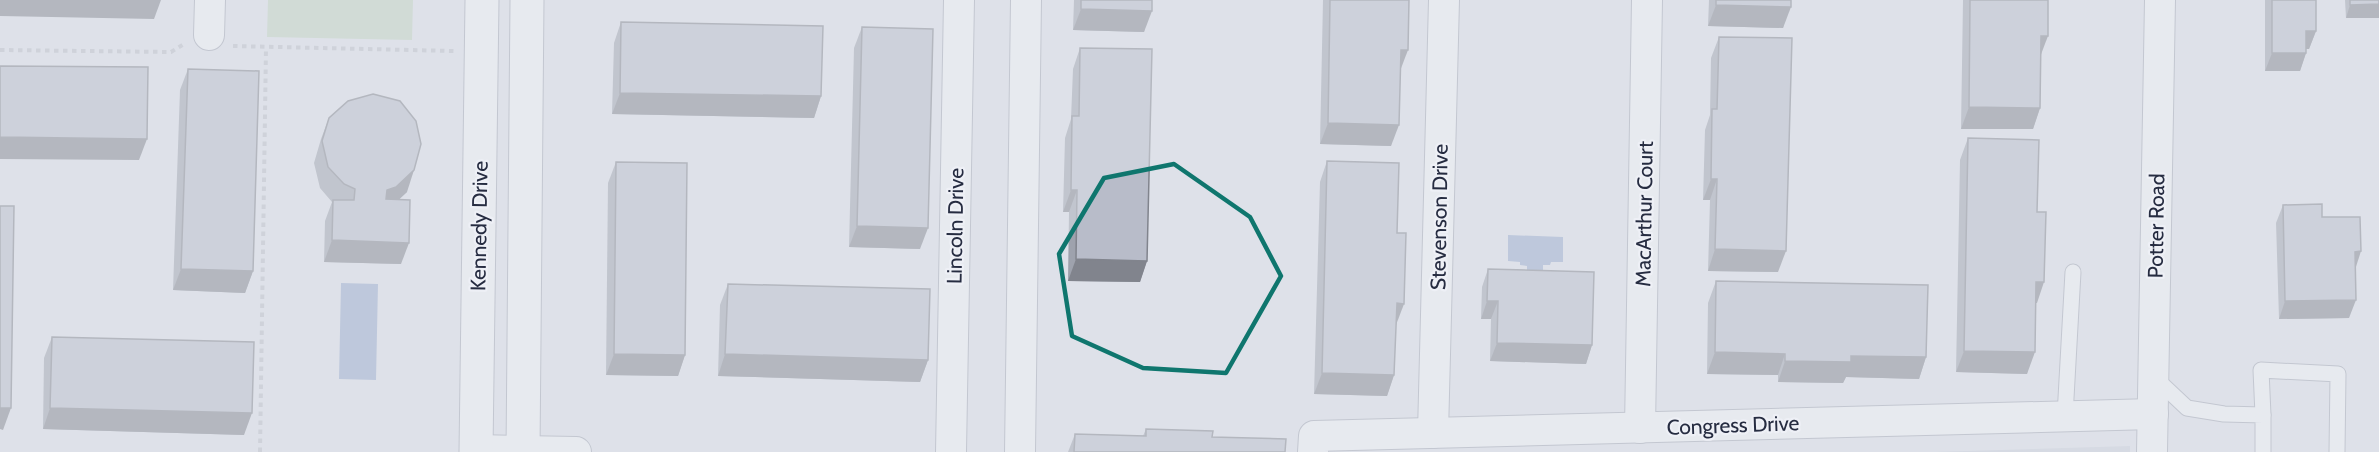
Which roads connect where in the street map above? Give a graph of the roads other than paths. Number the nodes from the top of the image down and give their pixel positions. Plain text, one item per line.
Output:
1 (210, 0) edge
2 (482, 0) edge
3 (527, 0) edge
4 (958, 0) edge
5 (1026, 0) edge
6 (1444, 0) edge
7 (1647, 0) edge
8 (2160, 0) edge
9 (211, 42) road end
10 (2073, 272) dead end
11 (2154, 376) junction
12 (2153, 414) junction
13 (2264, 415) junction
14 (2065, 416) junction
15 (1640, 428) junction
16 (1433, 433) junction
17 (1313, 444) edge
18 (476, 451) edge
19 (523, 452) edge
20 (576, 452) edge
21 (951, 452) edge
22 (1020, 452) edge
23 (2152, 452) edge
24 (2263, 452) edge
25 (2337, 452) edge

1 - 9 street
2 - 18 street, Kennedy Drive
3 - 19 street
4 - 21 street, Lincoln Drive
5 - 22 street
6 - 16 street, Stevenson Drive
7 - 15 street, MacArthur Court
8 - 11 street, Potter Road
10 - 14 lane
11 - 12 street, Potter Road
11 - 13 lane
12 - 14 street, Congress Drive
12 - 23 street, Potter Road
13 - 24 lane
13 - 25 lane
14 - 15 street, Congress Drive
15 - 16 street, Congress Drive
16 - 17 street, Congress Drive
18 - 19 street
19 - 20 street

